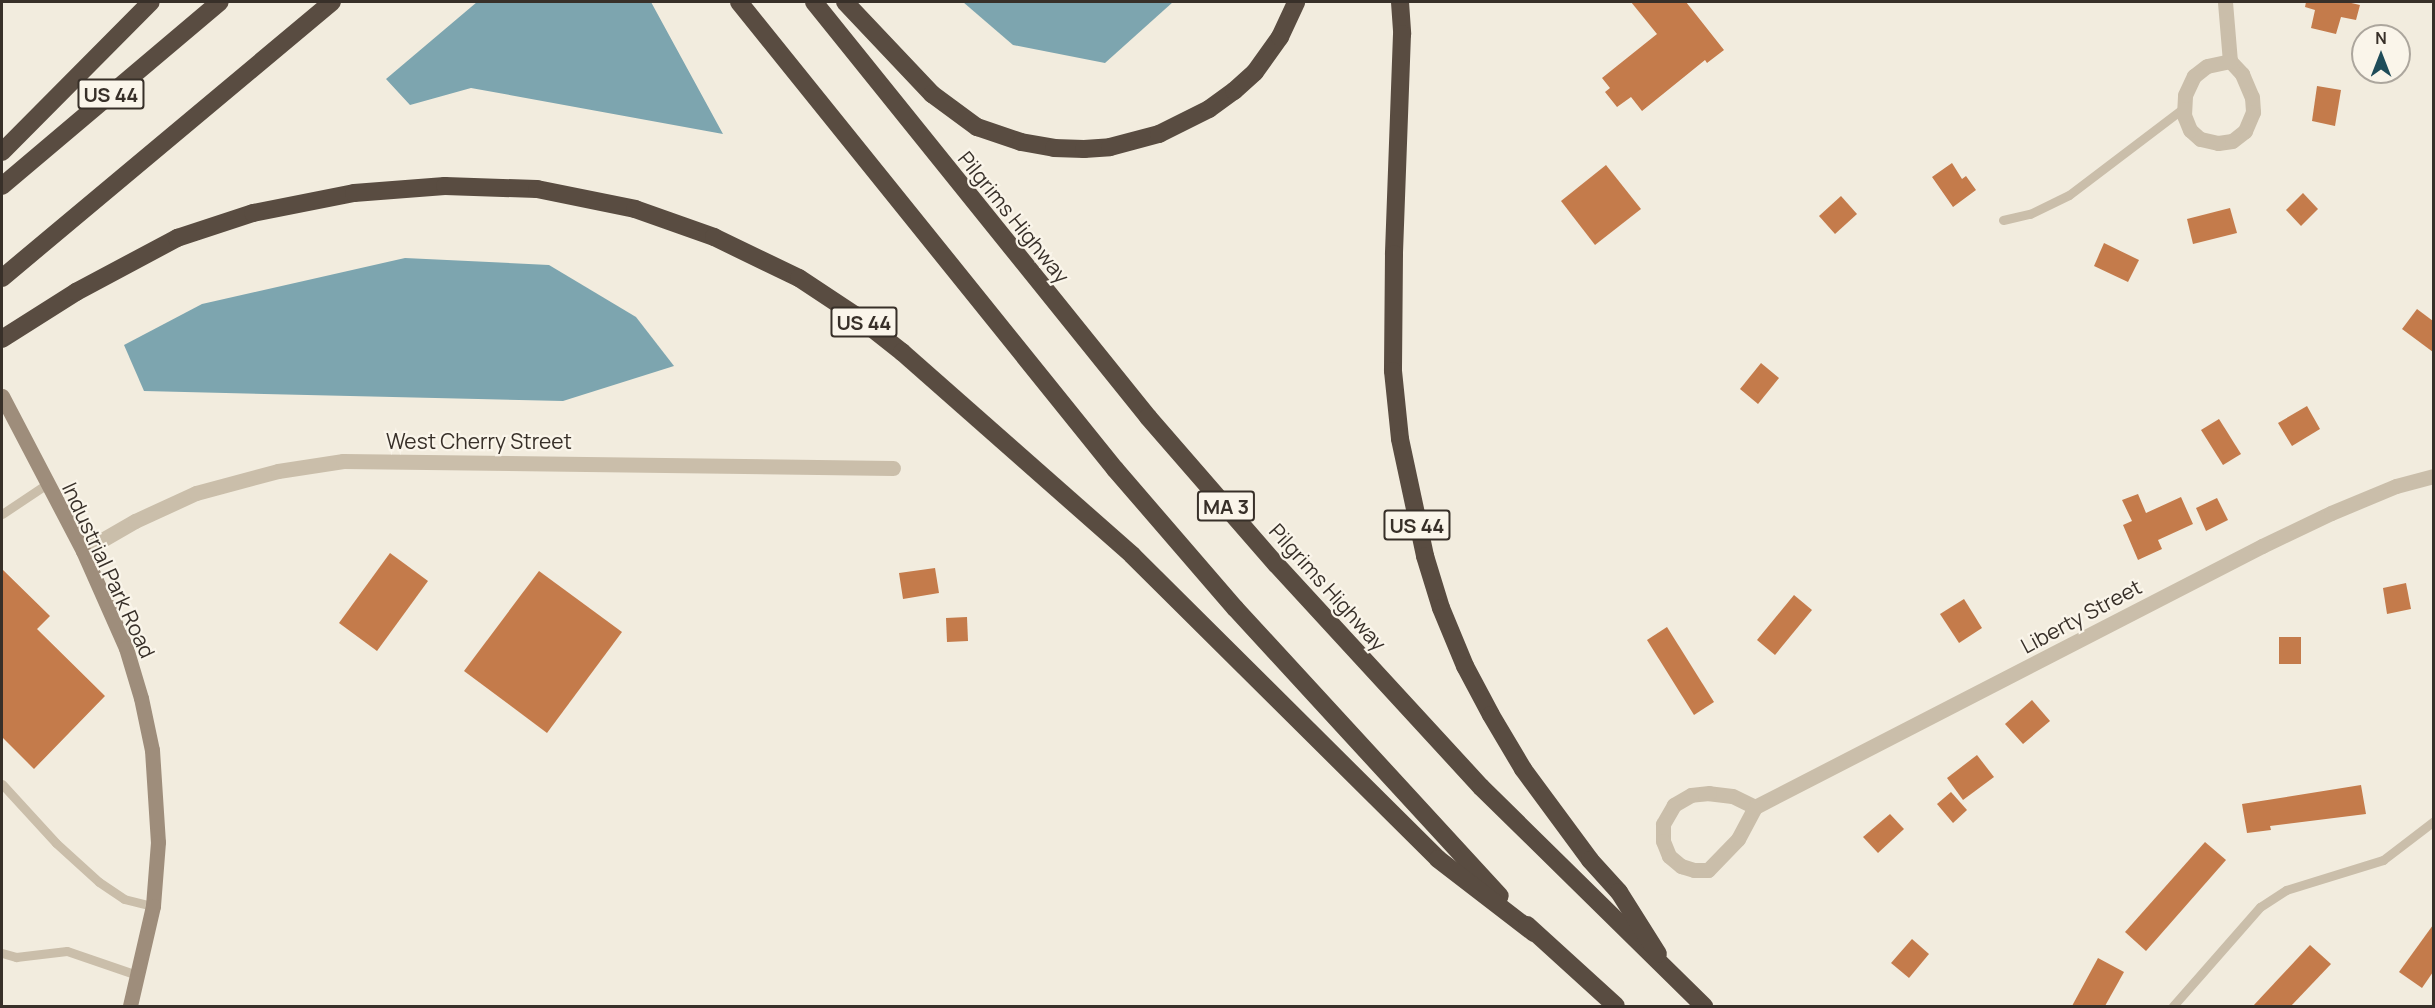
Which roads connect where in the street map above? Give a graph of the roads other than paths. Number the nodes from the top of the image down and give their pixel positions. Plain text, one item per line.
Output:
1 (151, 2) edge
2 (219, 2) edge
3 (332, 2) edge
4 (739, 2) edge
5 (814, 2) edge
6 (845, 2) edge
7 (1296, 2) edge
8 (1400, 2) edge
9 (2225, 2) edge
10 (2230, 62) junction
11 (2185, 107) junction
12 (2, 152) edge
13 (2, 186) edge
14 (2003, 220) dead end
15 (2, 278) edge
16 (9, 335) edge
17 (2, 396) edge
18 (893, 468) dead end
19 (2433, 476) edge
20 (47, 484) junction
21 (2, 514) edge
22 (82, 551) junction
23 (2, 784) edge
24 (1755, 807) junction
25 (2433, 820) edge
26 (153, 906) junction
27 (1534, 933) junction
28 (2, 953) edge
29 (137, 975) junction
30 (1673, 979) junction
31 (130, 1006) edge
32 (1616, 1006) edge
33 (1704, 1006) edge
34 (2173, 1006) edge

1 - 12 highway
2 - 13 highway, US 44
3 - 15 highway
4 - 27 highway, MA 3
5 - 30 highway, Pilgrims Highway / MA 3
6 - 7 highway
8 - 30 highway, US 44
9 - 10 street
10 - 11 street
10 - 11 street
11 - 14 lane
16 - 27 highway, US 44
17 - 20 street, Industrial Park Road
18 - 22 street, West Cherry Street
19 - 24 street, Liberty Street
20 - 21 lane
20 - 22 street, Industrial Park Road
22 - 26 street, Industrial Park Road
23 - 26 lane
24 - 24 street
25 - 34 lane
26 - 29 street, Industrial Park Road
27 - 32 highway, US 44
28 - 29 lane
29 - 31 street, Industrial Park Road
30 - 33 highway, Pilgrims Highway / US 44

